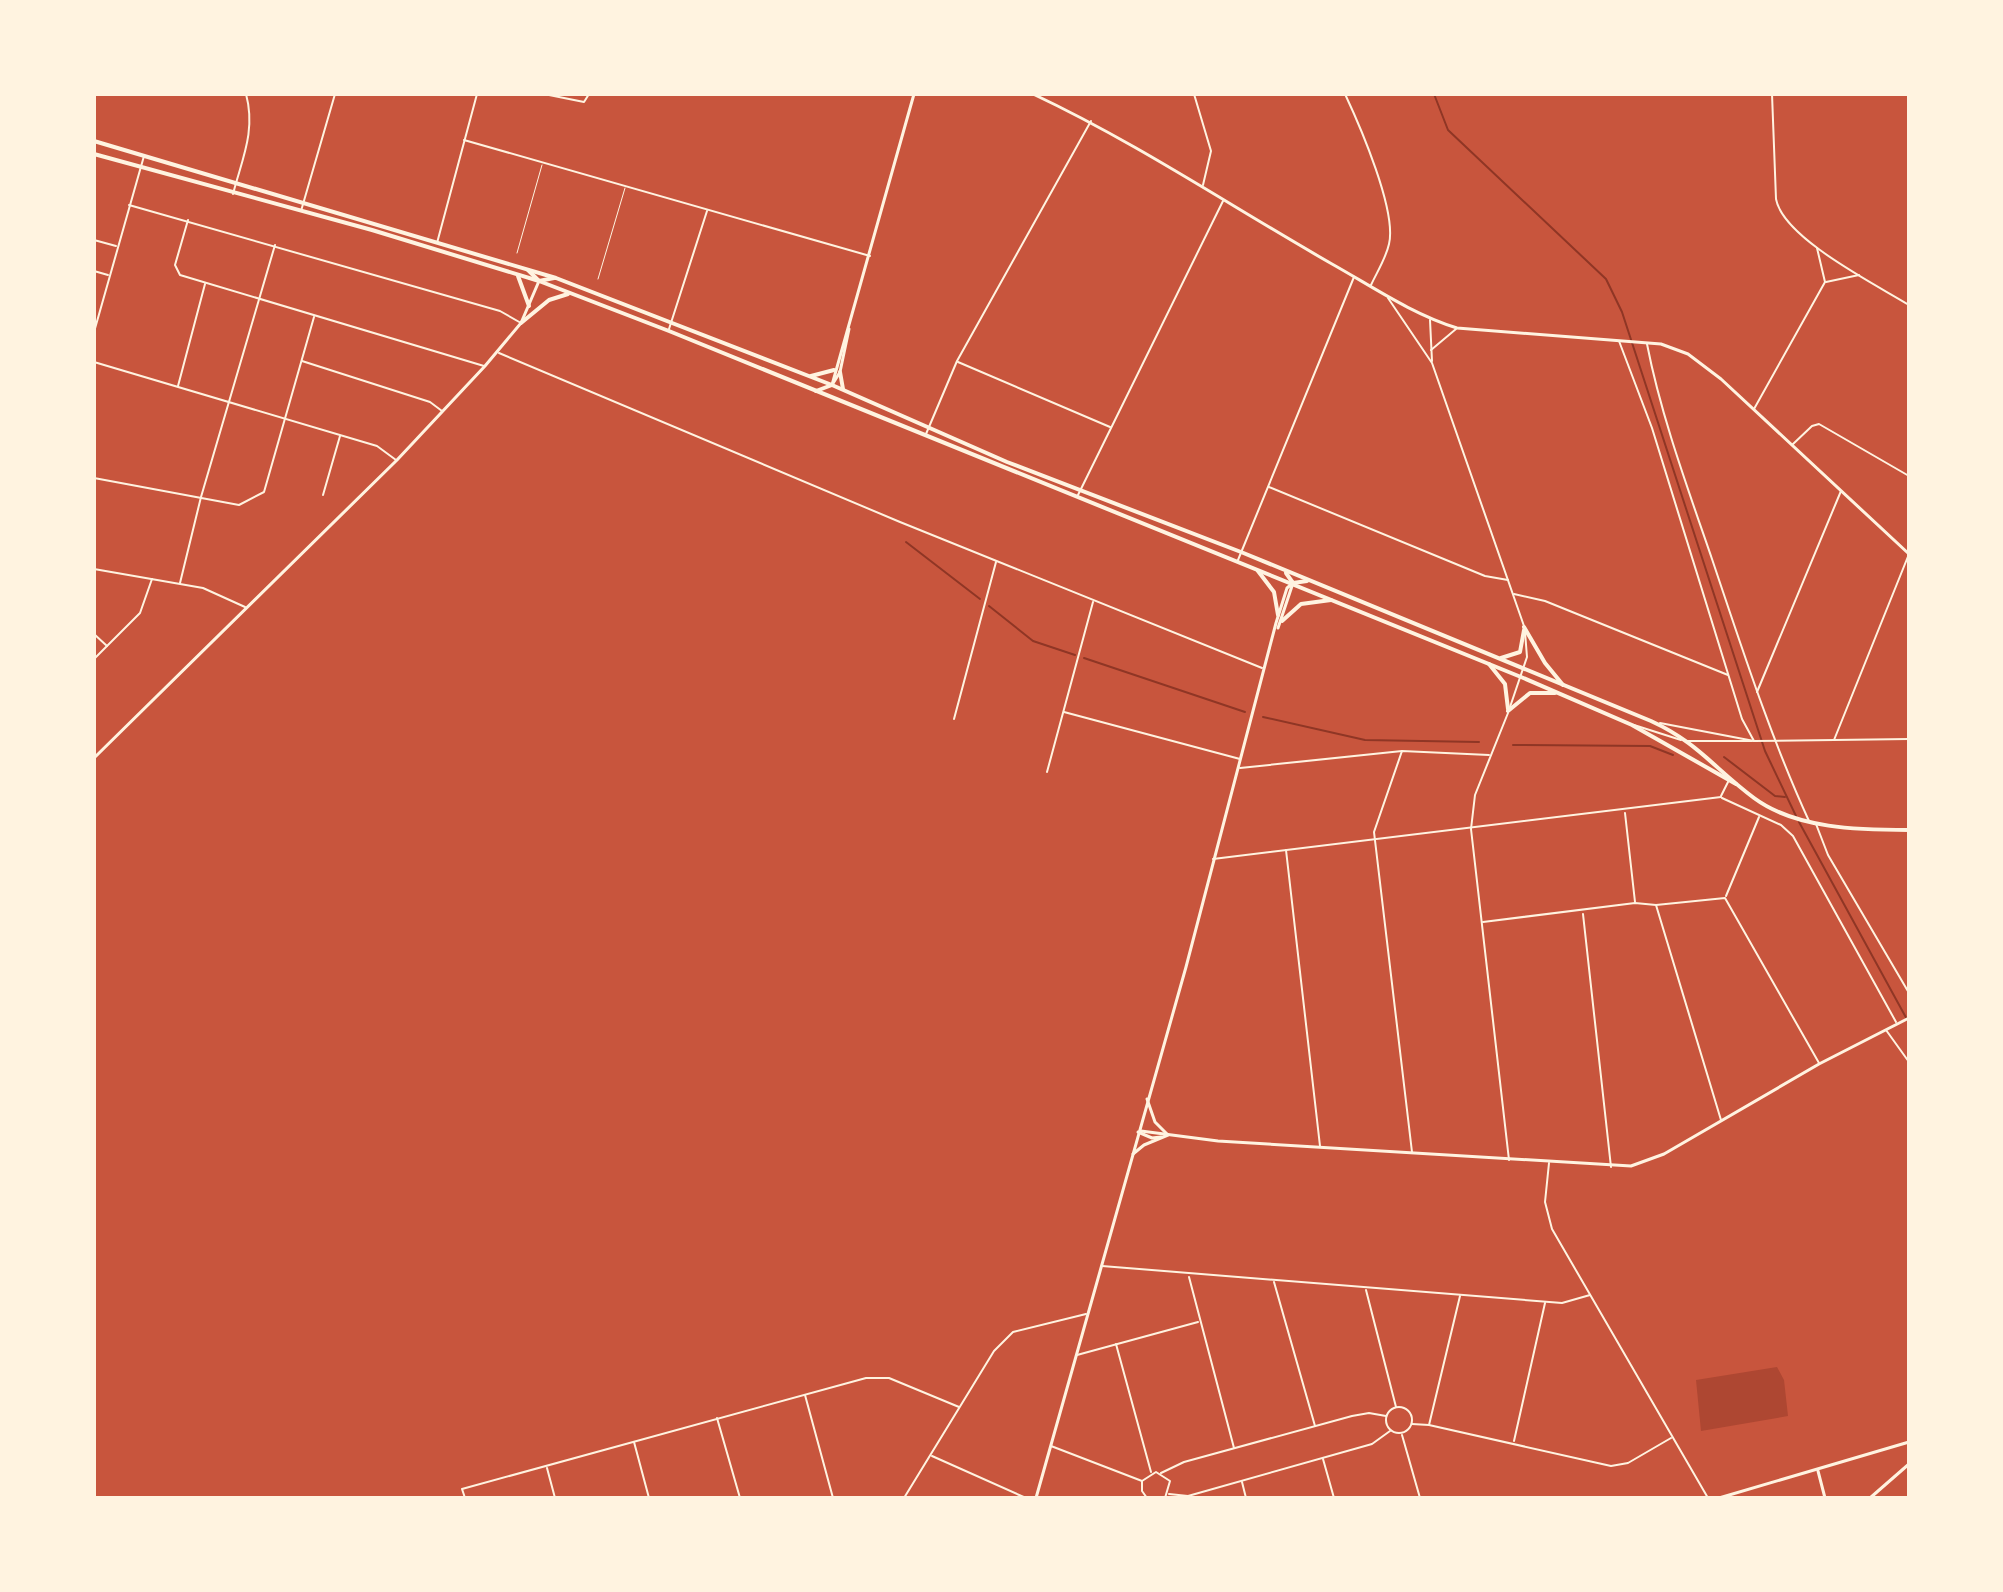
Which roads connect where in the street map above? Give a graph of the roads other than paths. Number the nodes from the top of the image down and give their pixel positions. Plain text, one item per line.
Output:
1 (246, 94) edge
2 (335, 94) edge
3 (477, 94) edge
4 (544, 94) edge
5 (589, 94) edge
6 (914, 94) edge
7 (1033, 94) edge
8 (1194, 94) edge
9 (1345, 94) edge
10 (1772, 94) edge
11 (1091, 121) junction
12 (464, 140) junction
13 (94, 141) edge
14 (94, 154) edge
15 (144, 156) junction
16 (543, 163) junction
17 (140, 168) junction
18 (236, 183) junction
19 (1203, 185) junction
20 (625, 188) junction
21 (233, 194) junction
22 (1224, 199) junction
23 (304, 202) junction
24 (129, 205) junction
25 (707, 211) junction
26 (301, 213) junction
27 (188, 220) junction
28 (94, 240) edge
29 (437, 241) junction
30 (275, 245) junction
31 (1815, 245) junction
32 (117, 246) junction
33 (434, 251) junction
34 (517, 253) dead end
35 (870, 256) junction
36 (525, 267) junction
37 (94, 271) edge
38 (110, 275) junction
39 (1860, 275) junction
40 (518, 276) junction
41 (1354, 277) junction
42 (556, 278) junction
43 (598, 279) dead end
44 (539, 281) junction
45 (1825, 282) junction
46 (205, 284) junction
47 (1371, 286) junction
48 (570, 293) junction
49 (1387, 297) junction
50 (261, 299) junction
51 (1909, 305) edge
52 (529, 306) junction
53 (315, 315) junction
54 (1430, 320) junction
55 (671, 322) junction
56 (521, 323) junction
57 (1457, 328) junction
58 (94, 331) edge
59 (669, 331) junction
60 (1620, 341) junction
61 (1647, 342) junction
62 (1431, 350) junction
63 (498, 352) junction
64 (301, 361) junction
65 (957, 361) junction
66 (94, 362) edge
67 (1432, 363) junction
68 (485, 366) junction
69 (837, 371) junction
70 (809, 376) junction
71 (832, 385) junction
72 (178, 387) junction
73 (814, 391) junction
74 (845, 391) junction
75 (230, 402) junction
76 (844, 403) junction
77 (1754, 411) junction
78 (442, 412) junction
79 (283, 419) junction
80 (929, 427) junction
81 (1111, 428) junction
82 (340, 435) junction
83 (926, 436) junction
84 (1792, 445) junction
85 (397, 460) junction
86 (1909, 476) edge
87 (94, 478) edge
88 (1268, 487) junction
89 (1841, 490) junction
90 (1080, 491) junction
91 (323, 495) dead end
92 (201, 497) junction
93 (1077, 498) junction
94 (1241, 552) junction
95 (1909, 554) edge
96 (996, 561) junction
97 (1238, 561) junction
98 (1255, 568) junction
99 (94, 569) edge
100 (1282, 569) junction
101 (152, 579) junction
102 (1309, 580) junction
103 (1508, 580) junction
104 (180, 583) junction
105 (1293, 583) junction
106 (1513, 594) junction
107 (1333, 600) junction
108 (1094, 601) junction
109 (245, 607) junction
110 (1278, 615) junction
111 (1282, 621) junction
112 (1524, 627) junction
113 (1276, 629) junction
114 (94, 634) edge
115 (107, 646) junction
116 (1500, 658) junction
117 (94, 659) edge
118 (1488, 663) junction
119 (1265, 669) junction
120 (1524, 669) junction
121 (1730, 675) junction
122 (1521, 677) junction
123 (1564, 686) junction
124 (1557, 693) junction
125 (1757, 693) junction
126 (1508, 711) junction
127 (1064, 712) junction
128 (954, 719) dead end
129 (1651, 721) junction
130 (1632, 725) junction
131 (1909, 739) edge
132 (1755, 741) junction
133 (1772, 741) junction
134 (1834, 741) junction
135 (1691, 742) junction
136 (1402, 751) junction
137 (1490, 755) junction
138 (94, 758) edge
139 (1241, 759) junction
140 (1239, 768) junction
141 (1047, 772) dead end
142 (1729, 780) junction
143 (1744, 790) junction
144 (1721, 797) junction
145 (1624, 811) junction
146 (1760, 816) junction
147 (1812, 822) junction
148 (1471, 829) junction
149 (1909, 830) edge
150 (1375, 840) junction
151 (1286, 849) junction
152 (1213, 859) junction
153 (1725, 898) junction
154 (1635, 903) junction
155 (1656, 905) junction
156 (1582, 911) junction
157 (1482, 922) junction
158 (1909, 993) edge
159 (1909, 1018) edge
160 (1899, 1022) junction
161 (1886, 1029) junction
162 (1909, 1062) edge
163 (1819, 1064) junction
164 (1146, 1099) junction
165 (1721, 1122) junction
166 (1138, 1131) junction
167 (1168, 1135) junction
168 (1320, 1147) junction
169 (1412, 1153) junction
170 (1131, 1157) junction
171 (1509, 1160) junction
172 (1549, 1163) junction
173 (1611, 1167) junction
174 (1100, 1266) junction
175 (1188, 1276) junction
176 (1274, 1281) junction
177 (1366, 1288) junction
178 (1461, 1294) junction
179 (1590, 1295) junction
180 (1545, 1301) junction
181 (1088, 1314) junction
182 (1199, 1322) junction
183 (1116, 1344) junction
184 (1076, 1355) junction
185 (805, 1393) junction
186 (959, 1407) junction
187 (1396, 1407) junction
188 (1386, 1416) junction
189 (717, 1418) junction
190 (1412, 1424) junction
191 (1429, 1425) junction
192 (1315, 1426) junction
193 (1390, 1431) junction
194 (1401, 1434) junction
195 (1671, 1438) junction
196 (634, 1441) junction
197 (1909, 1442) edge
198 (1514, 1443) junction
199 (1050, 1446) junction
200 (1234, 1448) junction
201 (931, 1456) junction
202 (1323, 1457) junction
203 (1909, 1464) edge
204 (546, 1466) junction
205 (1818, 1471) junction
206 (1151, 1472) junction
207 (1161, 1473) junction
208 (1142, 1481) junction
209 (1242, 1481) junction
210 (1169, 1494) junction
211 (465, 1498) edge
212 (555, 1498) edge
213 (649, 1498) edge
214 (740, 1498) edge
215 (833, 1498) edge
216 (904, 1498) edge
217 (1026, 1498) edge
218 (1036, 1498) edge
219 (1147, 1498) edge
220 (1165, 1498) edge
221 (1246, 1498) edge
222 (1334, 1498) edge
223 (1420, 1498) edge
224 (1708, 1498) edge
225 (1719, 1498) edge
226 (1825, 1498) edge
227 (1870, 1498) edge

1 - 18 street
2 - 23 street
3 - 12 street
4 - 5 street
6 - 35 street
7 - 11 street
8 - 19 street
9 - 47 street
10 - 31 street
11 - 19 street
11 - 65 street
12 - 16 street
12 - 29 street
13 - 15 highway
14 - 17 highway
15 - 17 street
15 - 18 highway
16 - 20 street
16 - 34 lane
17 - 21 highway
17 - 24 street
18 - 21 street
18 - 23 highway
19 - 22 street
20 - 25 street
20 - 43 lane
21 - 26 highway
22 - 41 street
22 - 81 street
23 - 26 street
23 - 29 highway
24 - 27 street
24 - 32 street
25 - 35 street
25 - 55 street
26 - 33 highway
27 - 30 street
27 - 46 street
28 - 32 street
29 - 33 street
29 - 36 highway
30 - 50 street
30 - 56 street
31 - 39 street
31 - 45 street
32 - 38 street
33 - 40 highway
35 - 69 street
36 - 42 highway
36 - 44 highway
37 - 38 street
38 - 58 street
39 - 45 street
39 - 51 street
40 - 44 highway
40 - 52 highway
41 - 47 street
41 - 88 street
42 - 44 highway
42 - 55 highway
44 - 48 highway
44 - 52 street
45 - 77 street
46 - 50 street
46 - 72 street
47 - 49 street
48 - 56 highway
48 - 59 highway
49 - 54 street
49 - 67 street
50 - 53 street
50 - 75 street
52 - 56 street
53 - 64 street
53 - 68 street
54 - 57 street
54 - 62 street
55 - 59 street
55 - 70 highway
56 - 63 street
57 - 60 street
57 - 62 street
59 - 73 highway
60 - 61 street
60 - 121 street
61 - 77 street
61 - 125 street
62 - 67 street
63 - 68 street
63 - 96 street
64 - 78 street
64 - 79 street
65 - 80 street
65 - 81 street
66 - 72 street
67 - 103 street
68 - 78 street
69 - 70 highway
69 - 71 street
69 - 74 highway
70 - 71 highway
71 - 73 highway
71 - 74 highway
71 - 76 highway
72 - 75 street
73 - 76 highway
74 - 80 highway
75 - 79 street
75 - 92 street
76 - 83 highway
77 - 84 street
78 - 85 street
79 - 82 street
79 - 92 street
80 - 83 street
80 - 90 highway
81 - 90 street
82 - 85 street
82 - 91 street
83 - 93 highway
84 - 86 street
84 - 89 street
85 - 109 street
87 - 92 street
88 - 94 street
88 - 103 street
89 - 95 street
89 - 125 street
90 - 93 street
90 - 94 highway
92 - 104 street
93 - 97 highway
94 - 97 street
94 - 100 highway
95 - 134 street
96 - 108 street
96 - 128 street
97 - 98 highway
98 - 105 highway
98 - 110 highway
99 - 101 street
100 - 102 highway
100 - 105 highway
101 - 104 street
101 - 115 street
102 - 105 highway
102 - 116 highway
103 - 106 street
104 - 109 street
105 - 107 highway
105 - 110 street
105 - 111 street
106 - 112 street
106 - 121 street
107 - 111 highway
107 - 118 highway
108 - 119 street
108 - 127 street
109 - 138 street
110 - 113 street
111 - 113 street
112 - 116 highway
112 - 120 street
112 - 123 highway
113 - 119 street
114 - 115 street
115 - 117 street
116 - 120 highway
118 - 122 highway
118 - 126 highway
119 - 139 street
120 - 122 street
120 - 123 highway
121 - 132 street
122 - 124 highway
122 - 126 street
123 - 129 highway
124 - 126 highway
124 - 130 highway
125 - 133 street
126 - 137 street
127 - 139 street
127 - 141 street
129 - 132 street
129 - 135 highway
130 - 135 street
130 - 142 highway
131 - 134 street
132 - 133 street
132 - 135 street
133 - 134 street
133 - 147 street
135 - 143 highway
136 - 137 street
136 - 140 street
136 - 150 street
137 - 148 street
139 - 140 street
140 - 152 street
142 - 143 highway
142 - 144 street
143 - 147 highway
144 - 145 street
144 - 146 street
145 - 148 street
145 - 154 street
146 - 153 street
146 - 160 street
147 - 149 highway
147 - 158 street
148 - 150 street
148 - 157 street
150 - 151 street
150 - 169 street
151 - 152 street
151 - 168 street
152 - 164 street
153 - 155 street
153 - 163 street
154 - 155 street
154 - 156 street
155 - 165 street
156 - 157 street
156 - 173 street
157 - 171 street
159 - 160 street
160 - 161 street
161 - 162 street
161 - 163 street
163 - 165 street
164 - 166 street
164 - 167 street
165 - 173 street
166 - 167 street
166 - 170 street
167 - 168 street
167 - 170 street
168 - 169 street
169 - 171 street
170 - 174 street
171 - 172 street
172 - 173 street
172 - 179 street
174 - 175 street
174 - 181 street
175 - 176 street
175 - 182 street
176 - 177 street
176 - 192 street
177 - 178 street
177 - 187 street
178 - 180 street
178 - 191 street
179 - 180 street
179 - 195 street
180 - 198 street
181 - 184 street
181 - 186 street
182 - 183 street
182 - 200 street
183 - 184 street
183 - 206 street
184 - 199 street
185 - 186 street
185 - 189 street
185 - 215 street
186 - 201 street
187 - 188 street
187 - 190 street
188 - 192 street
188 - 193 street
189 - 196 street
189 - 214 street
190 - 191 street
190 - 194 street
191 - 198 street
192 - 200 street
193 - 194 street
193 - 202 street
194 - 223 street
195 - 198 street
195 - 224 street
196 - 204 street
196 - 213 street
197 - 205 street
199 - 208 street
199 - 218 street
200 - 207 street
201 - 216 street
201 - 217 street
202 - 209 street
202 - 222 street
203 - 227 street
204 - 211 street
204 - 212 street
205 - 225 street
205 - 226 street
206 - 207 street
206 - 208 street
207 - 210 street
208 - 219 street
209 - 210 street
209 - 221 street
210 - 220 street

